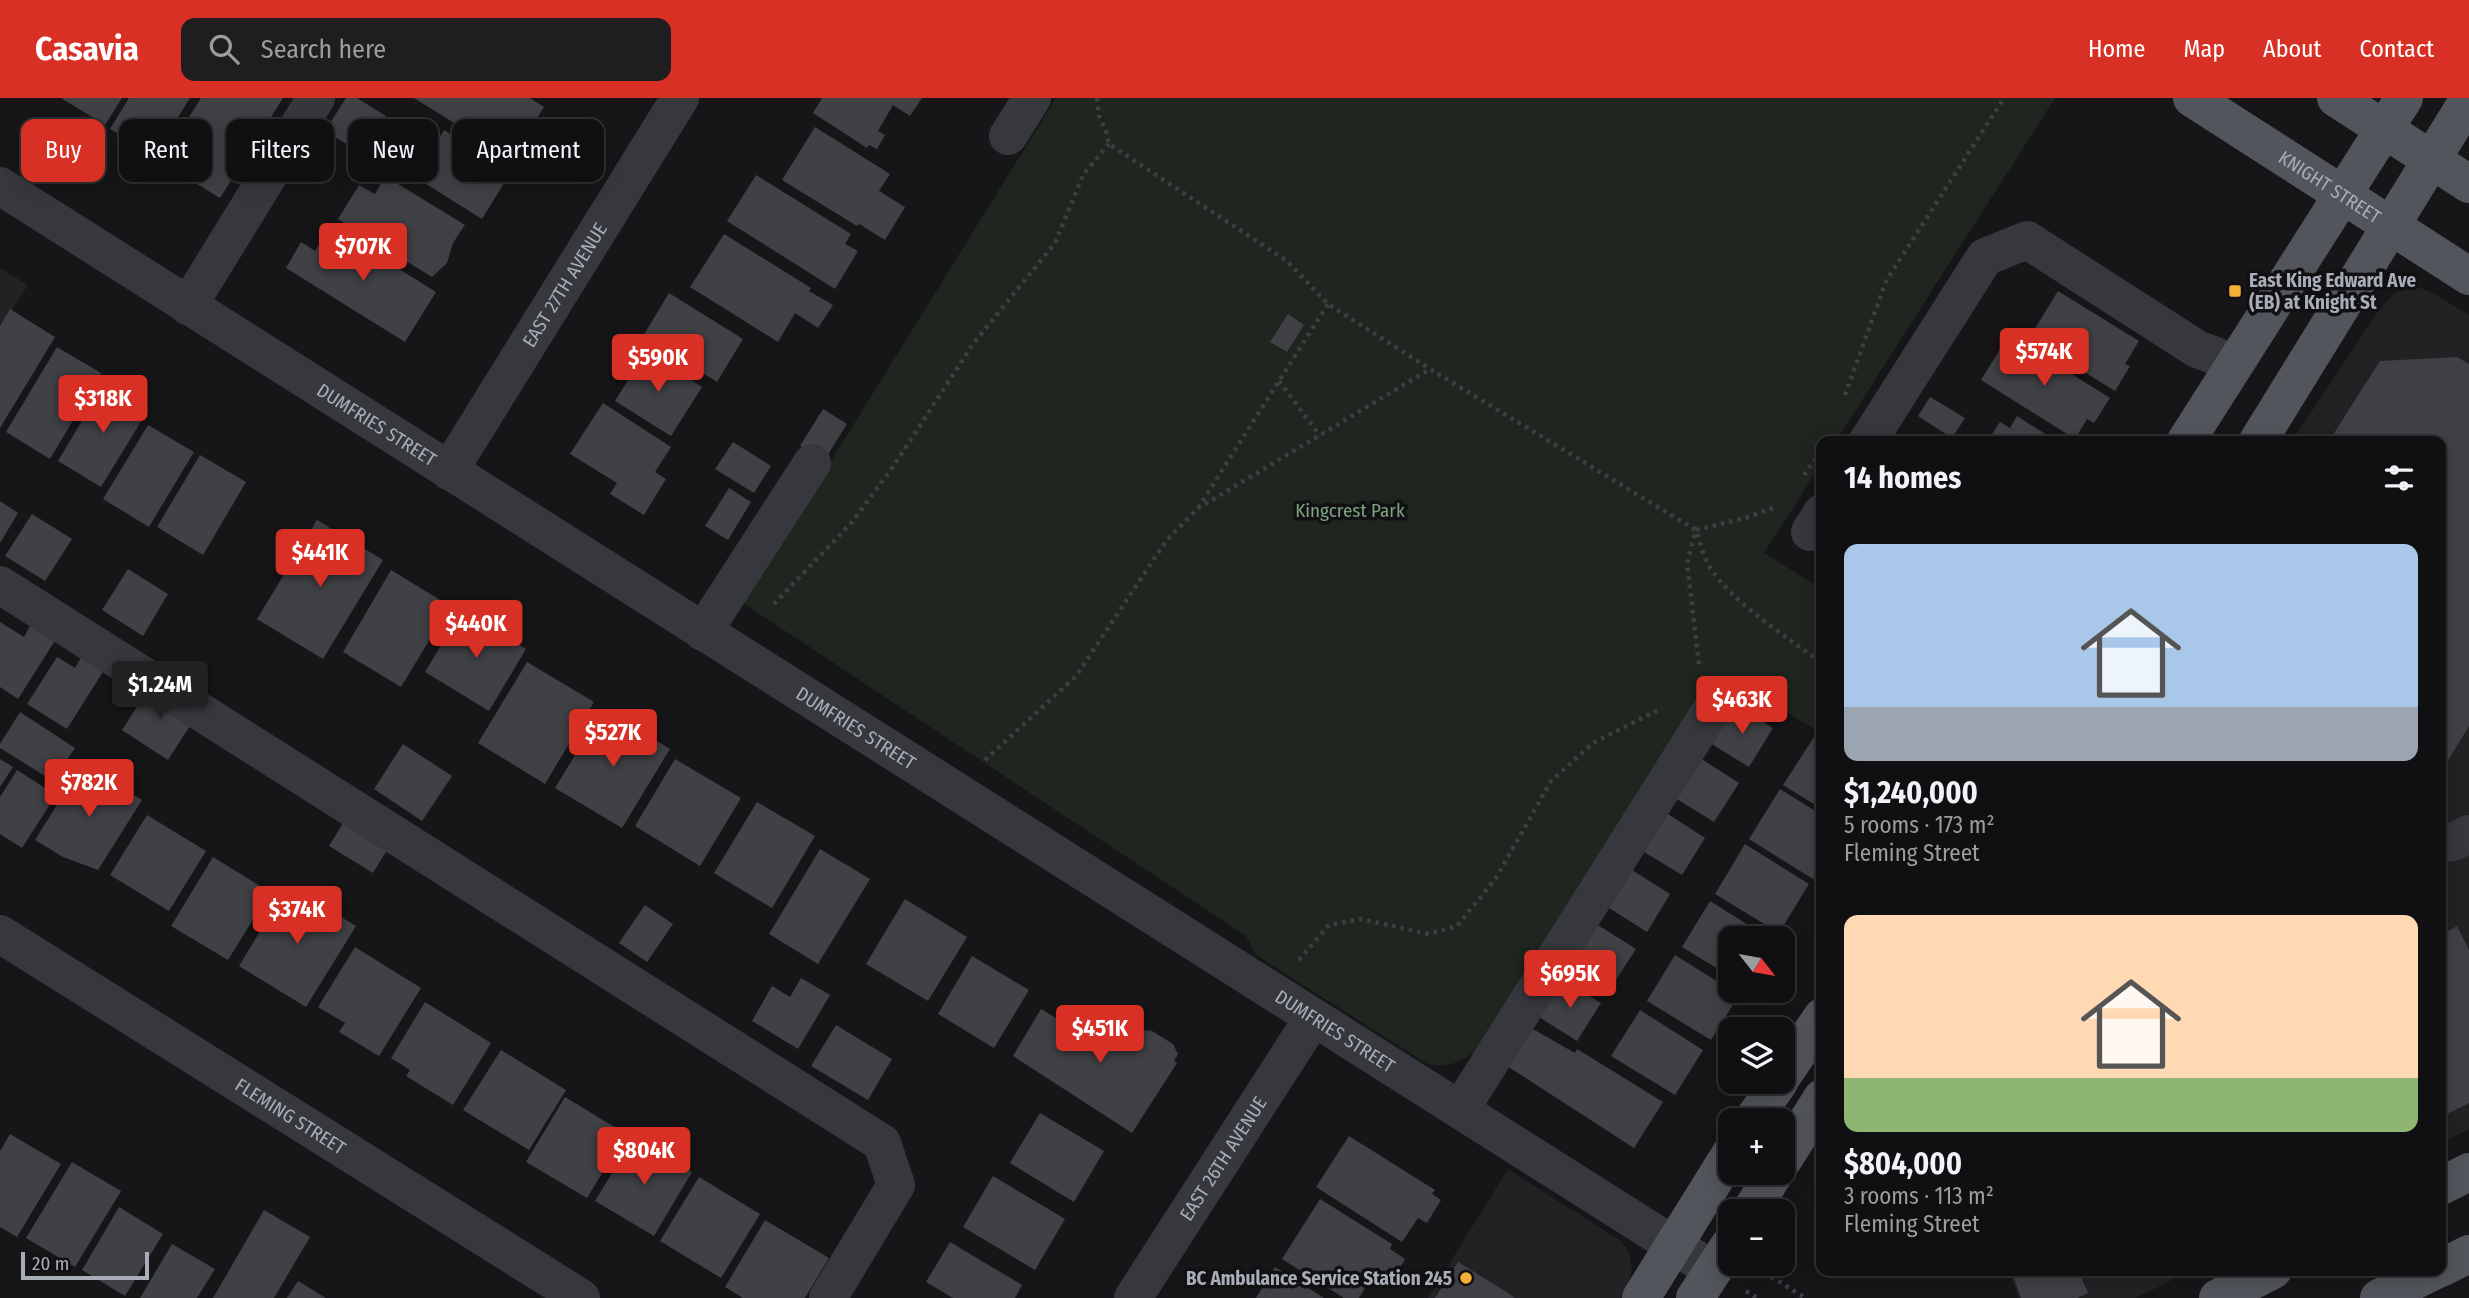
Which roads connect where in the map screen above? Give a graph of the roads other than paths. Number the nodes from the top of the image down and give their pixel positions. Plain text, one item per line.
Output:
1 (317, 98) edge
2 (680, 98) edge
3 (1032, 98) edge
4 (2192, 98) edge
5 (2336, 98) edge
6 (2469, 99) edge
7 (2394, 113) edge
8 (1008, 136) dead end
9 (2433, 160) junction
10 (2469, 184) edge
11 (0, 186) edge
12 (2342, 195) junction
13 (2392, 227) junction
14 (2469, 276) edge
15 (188, 306) junction
16 (2234, 363) junction
17 (1871, 436) edge
18 (2189, 436) edge
19 (2261, 436) edge
20 (812, 463) dead end
21 (449, 471) junction
22 (0, 585) edge
23 (703, 632) junction
24 (1717, 701) dead end
25 (2469, 834) edge
26 (2446, 843) edge
27 (0, 933) edge
28 (1313, 1018) junction
29 (1816, 1030) edge
30 (1795, 1059) edge
31 (1816, 1108) edge
32 (1460, 1110) junction
33 (1795, 1141) edge
34 (2469, 1172) edge
35 (1718, 1174) edge
36 (2446, 1184) edge
37 (1673, 1245) junction
38 (2469, 1254) edge
39 (2446, 1266) edge
40 (1713, 1270) edge
41 (2261, 1276) edge
42 (2423, 1276) edge
43 (581, 1298) edge
44 (828, 1298) edge
45 (1133, 1298) edge
46 (1641, 1298) edge
47 (2218, 1298) edge
48 (2379, 1298) edge

1 - 15 street
2 - 21 street, EAST 27TH AVENUE
3 - 8 street
4 - 12 main road, KNIGHT STREET
5 - 7 main road
6 - 9 main road
7 - 9 main road
7 - 12 main road
9 - 10 main road
9 - 13 main road
11 - 15 street, DUMFRIES STREET
12 - 13 main road, KNIGHT STREET
12 - 16 main road
13 - 14 main road, KNIGHT STREET
13 - 19 main road
15 - 21 street, DUMFRIES STREET
16 - 17 street
16 - 18 main road
20 - 23 street
21 - 23 street, DUMFRIES STREET
22 - 44 street
23 - 28 street, DUMFRIES STREET
24 - 32 street
25 - 26 street
27 - 43 street, FLEMING STREET
28 - 32 street, DUMFRIES STREET
28 - 45 street, EAST 26TH AVENUE
29 - 30 main road
31 - 33 main road
32 - 37 street, DUMFRIES STREET
34 - 36 main road
35 - 37 main road
37 - 40 street, DUMFRIES STREET
37 - 46 main road
38 - 39 main road
41 - 47 main road
42 - 48 main road

